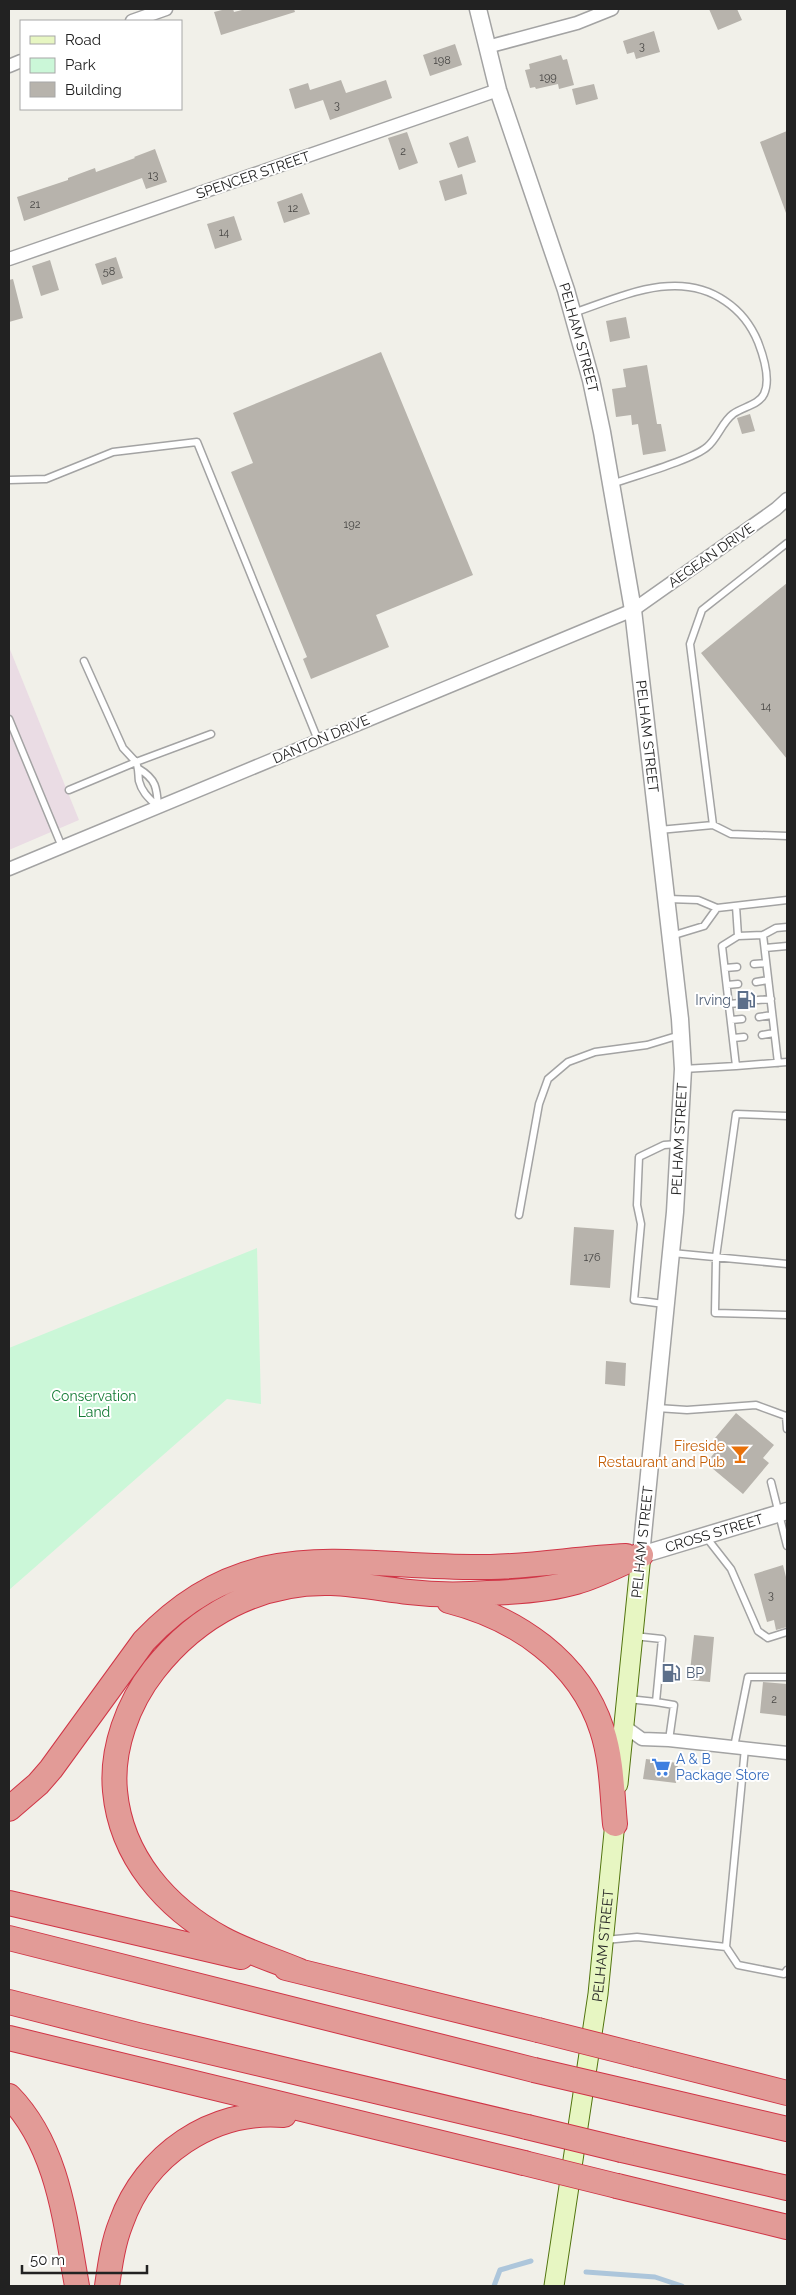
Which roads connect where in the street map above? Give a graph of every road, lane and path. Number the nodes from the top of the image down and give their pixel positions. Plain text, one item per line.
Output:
1 (166, 9) edge
2 (478, 9) edge
3 (612, 9) edge
4 (135, 20) edge
5 (487, 47) junction
6 (498, 90) junction
7 (9, 259) edge
8 (573, 313) junction
9 (9, 480) edge
10 (611, 484) junction
11 (787, 499) edge
12 (787, 542) edge
13 (633, 610) junction
14 (84, 660) dead end
15 (9, 719) edge
16 (211, 734) dead end
17 (318, 740) junction
18 (136, 762) junction
19 (139, 769) junction
20 (69, 790) dead end
21 (158, 806) junction
22 (713, 825) junction
23 (658, 830) junction
24 (787, 836) edge
25 (62, 847) junction
26 (9, 869) edge
27 (666, 899) junction
28 (787, 900) edge
29 (736, 906) junction
30 (717, 908) junction
31 (787, 927) edge
32 (763, 935) junction
33 (670, 936) junction
34 (738, 936) junction
35 (787, 946) edge
36 (765, 948) junction
37 (766, 963) junction
38 (754, 964) dead end
39 (737, 967) dead end
40 (725, 968) junction
41 (768, 980) junction
42 (756, 982) dead end
43 (738, 984) dead end
44 (727, 985) junction
45 (771, 999) junction
46 (758, 1000) dead end
47 (740, 1003) dead end
48 (729, 1004) junction
49 (772, 1015) junction
50 (759, 1017) dead end
51 (742, 1019) dead end
52 (731, 1020) junction
53 (774, 1033) junction
54 (681, 1035) junction
55 (762, 1035) dead end
56 (744, 1037) dead end
57 (733, 1038) junction
58 (787, 1062) edge
59 (778, 1063) junction
60 (736, 1066) junction
61 (683, 1069) junction
62 (787, 1116) edge
63 (680, 1144) junction
64 (519, 1215) dead end
65 (671, 1252) junction
66 (716, 1257) junction
67 (787, 1264) edge
68 (666, 1304) junction
69 (787, 1315) edge
70 (655, 1408) junction
71 (787, 1429) edge
72 (771, 1482) dead end
73 (783, 1513) edge
74 (705, 1536) junction
75 (787, 1546) edge
76 (640, 1556) junction
77 (413, 1592) junction
78 (787, 1632) edge
79 (633, 1635) junction
80 (787, 1677) edge
81 (626, 1699) junction
82 (656, 1702) junction
83 (624, 1726) junction
84 (669, 1740) junction
85 (740, 1748) junction
86 (787, 1753) edge
87 (9, 1809) edge
88 (615, 1824) junction
89 (9, 1903) edge
90 (9, 1938) edge
91 (604, 1940) junction
92 (726, 1947) junction
93 (787, 1970) edge
94 (300, 1971) junction
95 (9, 2002) edge
96 (9, 2038) edge
97 (787, 2093) edge
98 (9, 2096) edge
99 (787, 2129) edge
100 (396, 2133) junction
101 (787, 2188) edge
102 (787, 2227) edge
103 (77, 2286) edge
104 (107, 2286) edge
105 (554, 2286) edge

1 - 4 street
2 - 5 street, PELHAM STREET
3 - 5 street
5 - 6 street, PELHAM STREET
6 - 7 street, SPENCER STREET
6 - 8 street, PELHAM STREET
8 - 10 street, PELHAM STREET
8 - 10 lane
9 - 17 lane
10 - 13 street, PELHAM STREET
11 - 13 street, AEGEAN DRIVE
12 - 22 lane
13 - 17 street, DANTON DRIVE
13 - 23 street, PELHAM STREET
14 - 18 lane
15 - 25 lane
16 - 18 lane
17 - 21 street, DANTON DRIVE
18 - 19 lane
18 - 20 lane
19 - 21 lane
19 - 21 lane
21 - 25 street, DANTON DRIVE
22 - 23 lane
22 - 24 lane
23 - 27 street, PELHAM STREET
25 - 26 street, DANTON DRIVE
27 - 30 lane
27 - 33 street, PELHAM STREET
28 - 29 lane
29 - 30 lane
29 - 34 lane
30 - 33 lane
31 - 32 lane
32 - 34 lane
32 - 36 lane
33 - 54 street, PELHAM STREET
34 - 40 lane
35 - 36 lane
36 - 37 lane
37 - 38 lane
37 - 41 lane
39 - 40 lane
40 - 44 lane
41 - 42 lane
41 - 45 lane
43 - 44 lane
44 - 48 lane
45 - 46 lane
45 - 49 lane
47 - 48 lane
48 - 52 lane
49 - 50 lane
49 - 53 lane
51 - 52 lane
52 - 57 lane
53 - 55 lane
53 - 59 lane
54 - 61 street, PELHAM STREET
54 - 64 lane
56 - 57 lane
57 - 60 lane
58 - 59 lane
59 - 60 lane
60 - 61 lane
61 - 63 street, PELHAM STREET
62 - 66 lane
63 - 65 street, PELHAM STREET
63 - 68 lane
65 - 66 lane
65 - 68 street, PELHAM STREET
66 - 67 lane
66 - 69 lane
68 - 70 street, PELHAM STREET
70 - 71 lane
70 - 76 street, PELHAM STREET
72 - 73 lane
73 - 74 street, CROSS STREET
73 - 75 lane
74 - 76 street, CROSS STREET
74 - 78 lane
76 - 77 highway
76 - 79 main road, PELHAM STREET
76 - 87 highway
77 - 88 highway
77 - 94 highway
79 - 81 main road, PELHAM STREET
79 - 82 lane
80 - 85 lane
81 - 82 lane
81 - 83 main road, PELHAM STREET
82 - 84 lane
83 - 84 street
83 - 88 main road, PELHAM STREET
84 - 85 street
85 - 86 street
85 - 92 lane
88 - 91 main road, PELHAM STREET
89 - 94 highway
90 - 99 highway, bridge
91 - 92 lane
91 - 105 main road, PELHAM STREET
92 - 93 lane
94 - 97 highway, bridge
95 - 101 highway, bridge
96 - 100 highway
98 - 103 highway
100 - 102 highway, bridge
100 - 104 highway

